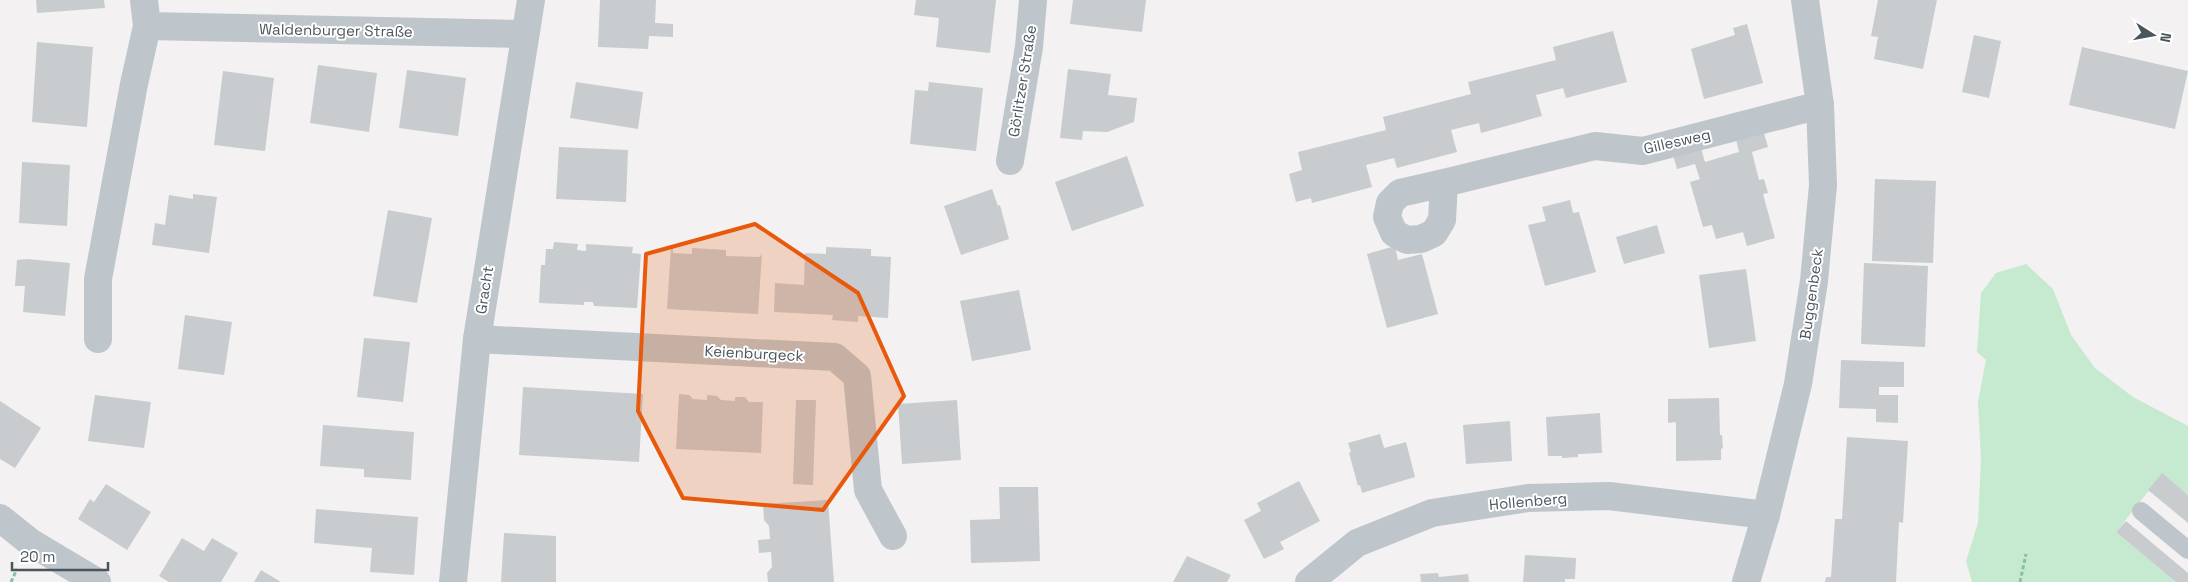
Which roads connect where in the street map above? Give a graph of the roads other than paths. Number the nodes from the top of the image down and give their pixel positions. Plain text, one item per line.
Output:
1 (531, 0) edge
2 (1034, 0) edge
3 (1805, 0) edge
4 (146, 13) edge
5 (525, 34) junction
6 (1820, 105) junction
7 (1010, 161) dead end
8 (1444, 183) dead end
9 (98, 338) dead end
10 (477, 339) junction
11 (2141, 511) dead end
12 (1766, 515) junction
13 (0, 518) edge
14 (0, 531) edge
15 (893, 536) dead end
16 (30, 542) junction
17 (2188, 550) edge
18 (97, 582) edge
19 (453, 582) edge
20 (1309, 582) edge
21 (1746, 582) edge

1 - 5 street, Gracht
2 - 7 street, Görlitzer Straße
3 - 6 street, Buggenbeck
4 - 5 street, Waldenburger Straße
4 - 9 street, Waldenburger Straße
5 - 10 street, Gracht
6 - 8 street, Gillesweg
6 - 12 street, Buggenbeck
10 - 15 street, Keienburgeck
10 - 19 street, Gracht
11 - 17 lane
12 - 20 street, Hollenberg
12 - 21 street, Buggenbeck
13 - 16 street
14 - 16 street
16 - 18 street

